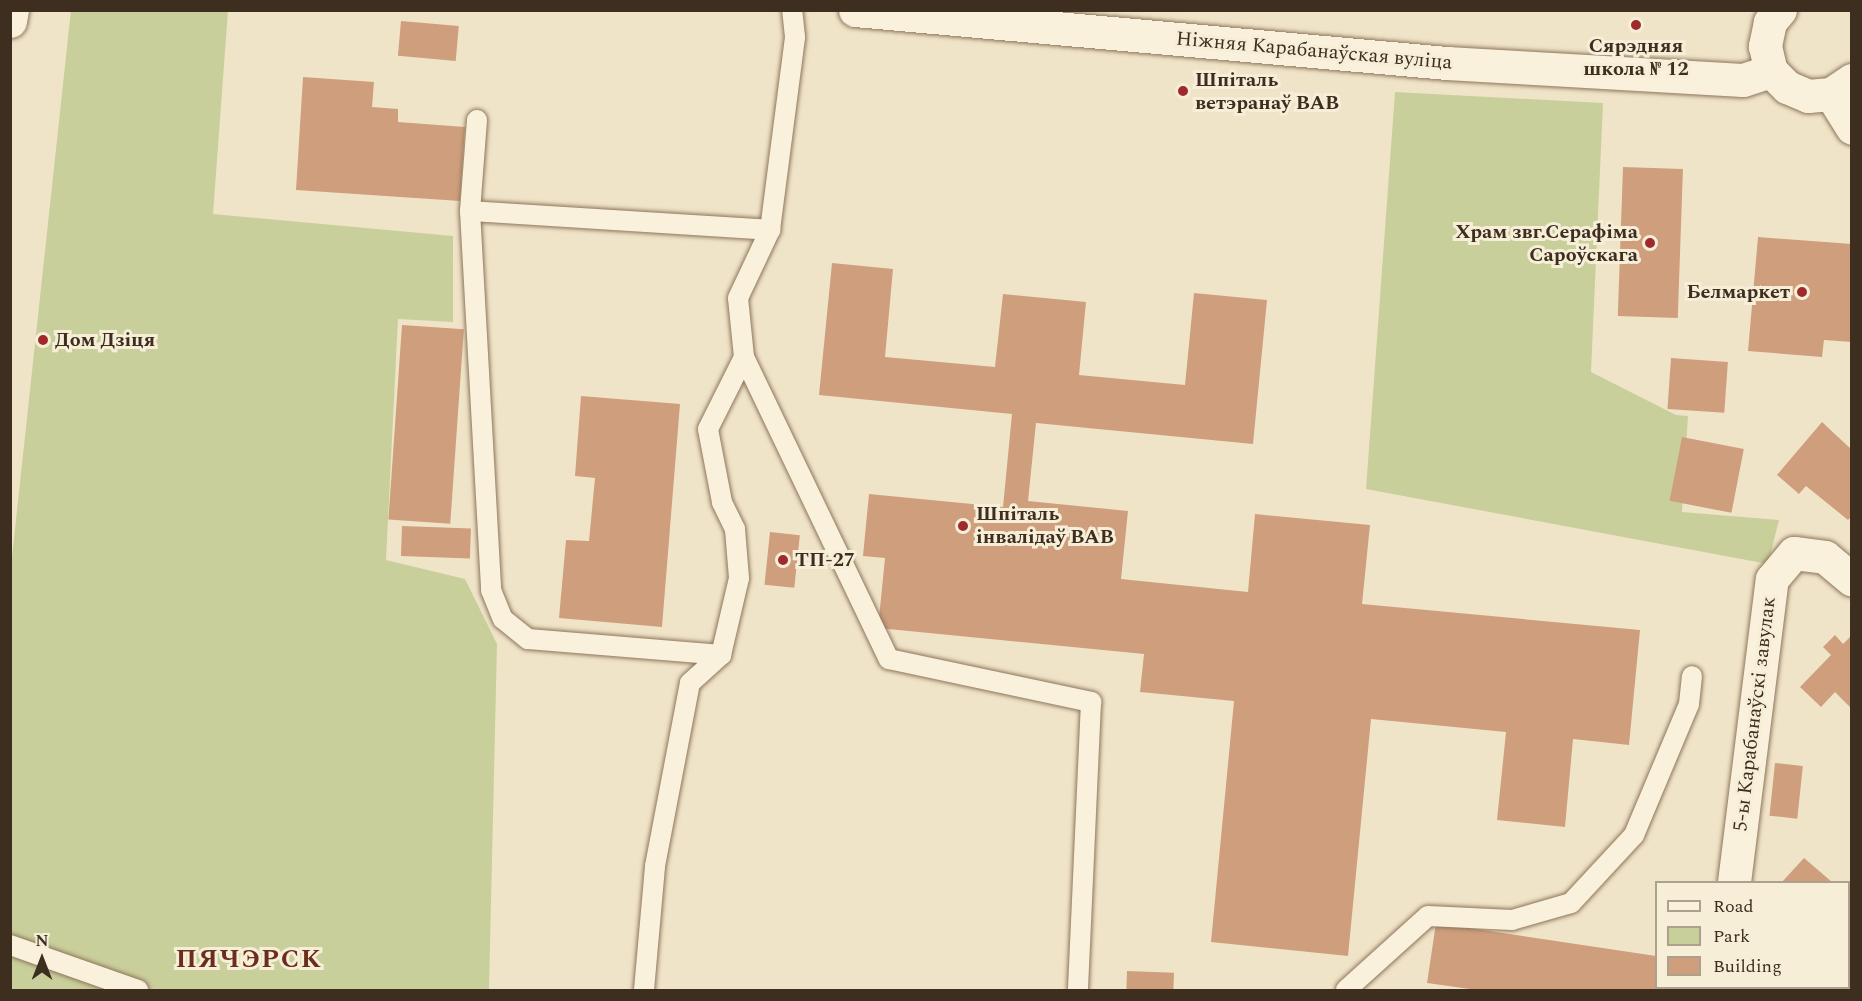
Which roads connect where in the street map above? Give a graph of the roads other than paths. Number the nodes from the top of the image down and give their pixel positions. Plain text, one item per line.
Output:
1 (12, 10) edge
2 (792, 10) edge
3 (855, 10) edge
4 (1780, 10) edge
5 (10, 21) edge
6 (1771, 71) junction
7 (1841, 87) edge
8 (477, 120) dead end
9 (1851, 128) edge
10 (470, 211) junction
11 (770, 230) junction
12 (744, 357) junction
13 (1851, 580) edge
14 (721, 655) junction
15 (1692, 676) dead end
16 (1734, 881) edge
17 (10, 945) edge
18 (138, 990) edge
19 (644, 990) edge
20 (1078, 990) edge
21 (1346, 990) edge

1 - 5 main road
2 - 11 lane
3 - 6 main road, Ніжняя Карабанаўская вуліца
4 - 6 main road
6 - 7 main road
7 - 9 main road
8 - 10 lane
10 - 11 lane
10 - 14 lane
11 - 12 lane
12 - 14 lane
12 - 20 lane
13 - 16 main road, 5-ы Карабанаўскі завулак
14 - 19 lane
15 - 21 lane
17 - 18 lane

